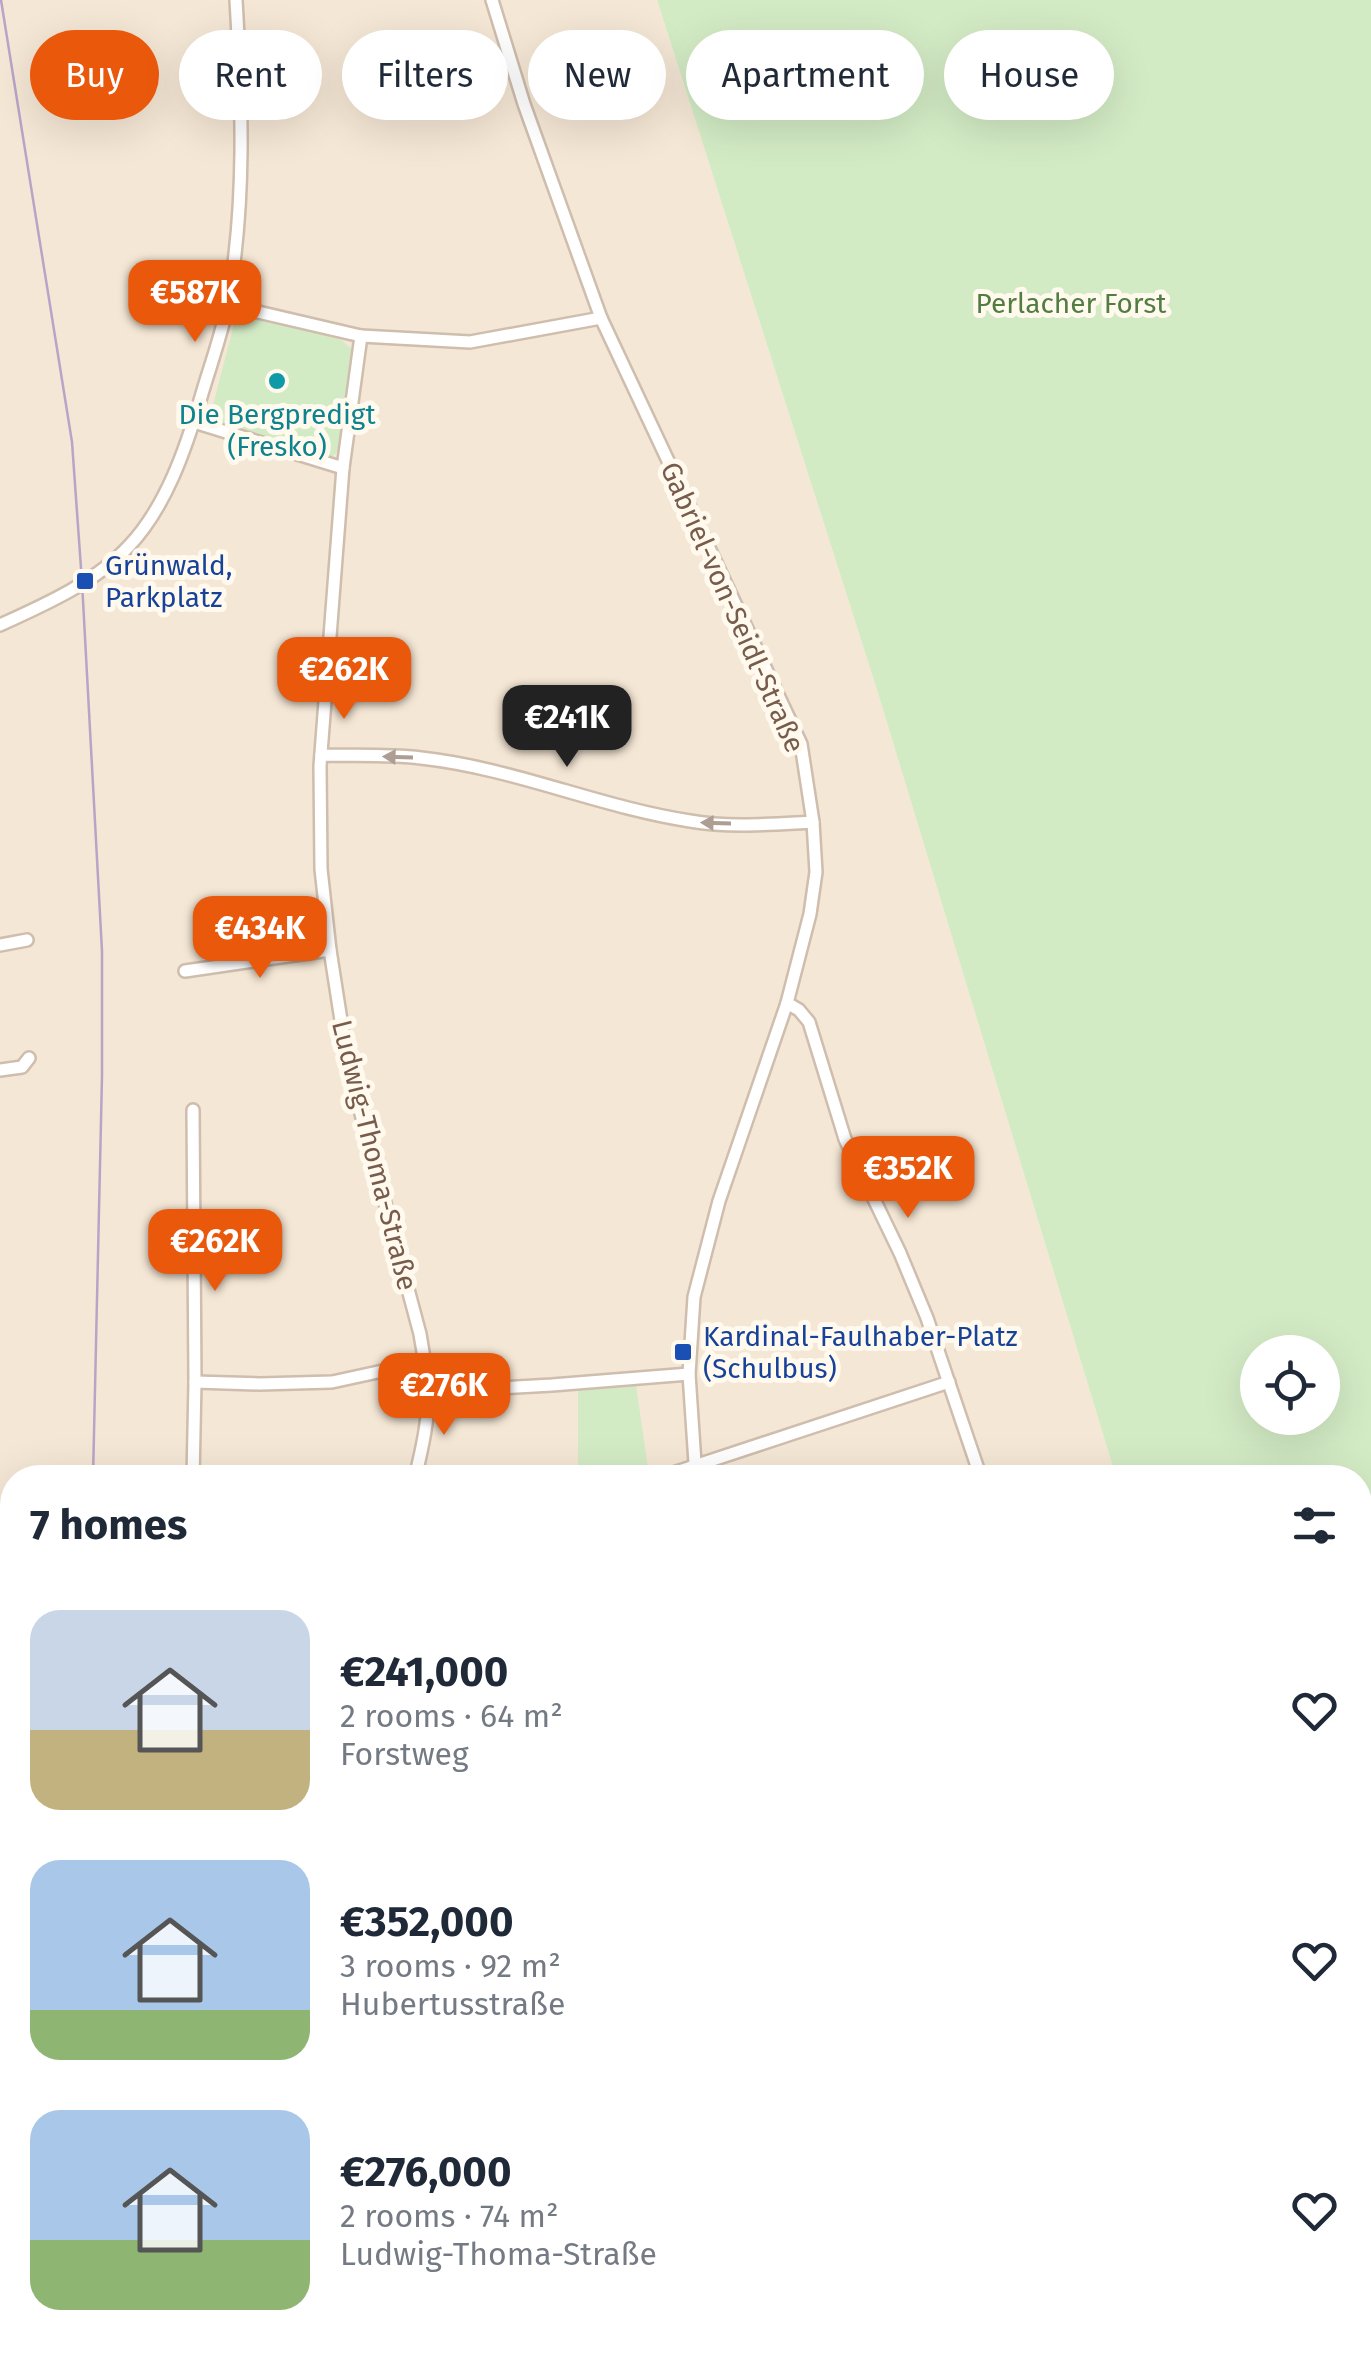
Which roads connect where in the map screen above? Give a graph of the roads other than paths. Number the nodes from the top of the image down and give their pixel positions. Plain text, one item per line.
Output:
1 (236, 0) edge
2 (492, 0) edge
3 (228, 305) junction
4 (601, 318) junction
5 (361, 336) junction
6 (194, 422) junction
7 (343, 468) junction
8 (0, 624) edge
9 (321, 755) junction
10 (813, 822) junction
11 (27, 940) dead end
12 (0, 945) edge
13 (330, 950) junction
14 (184, 971) dead end
15 (787, 1003) junction
16 (29, 1058) dead end
17 (0, 1070) edge
18 (193, 1110) dead end
19 (424, 1362) junction
20 (689, 1374) junction
21 (195, 1382) junction
22 (949, 1382) junction
23 (428, 1392) junction
24 (192, 1465) edge
25 (418, 1465) edge
26 (695, 1465) edge
27 (715, 1465) edge
28 (978, 1465) edge

1 - 3 street
2 - 4 street, Gabriel-von-Seidl-Straße
3 - 5 street
3 - 6 street
4 - 5 street
4 - 10 street, Gabriel-von-Seidl-Straße
5 - 7 street, Ludwig-Thoma-Straße
6 - 7 street
6 - 8 street
7 - 9 street, Ludwig-Thoma-Straße
10 -> 9 street
9 - 13 street, Ludwig-Thoma-Straße
10 - 15 street, Gabriel-von-Seidl-Straße
11 - 12 street
13 - 14 street
13 - 19 street, Ludwig-Thoma-Straße
15 - 20 street, Gabriel-von-Seidl-Straße
15 - 22 street
16 - 17 street
18 - 21 street
19 - 21 street
19 - 23 street, Ludwig-Thoma-Straße
20 - 23 street
20 - 26 street, Gabriel-von-Seidl-Straße
21 - 24 street
22 - 27 street
22 - 28 street
23 - 25 street, Ludwig-Thoma-Straße

